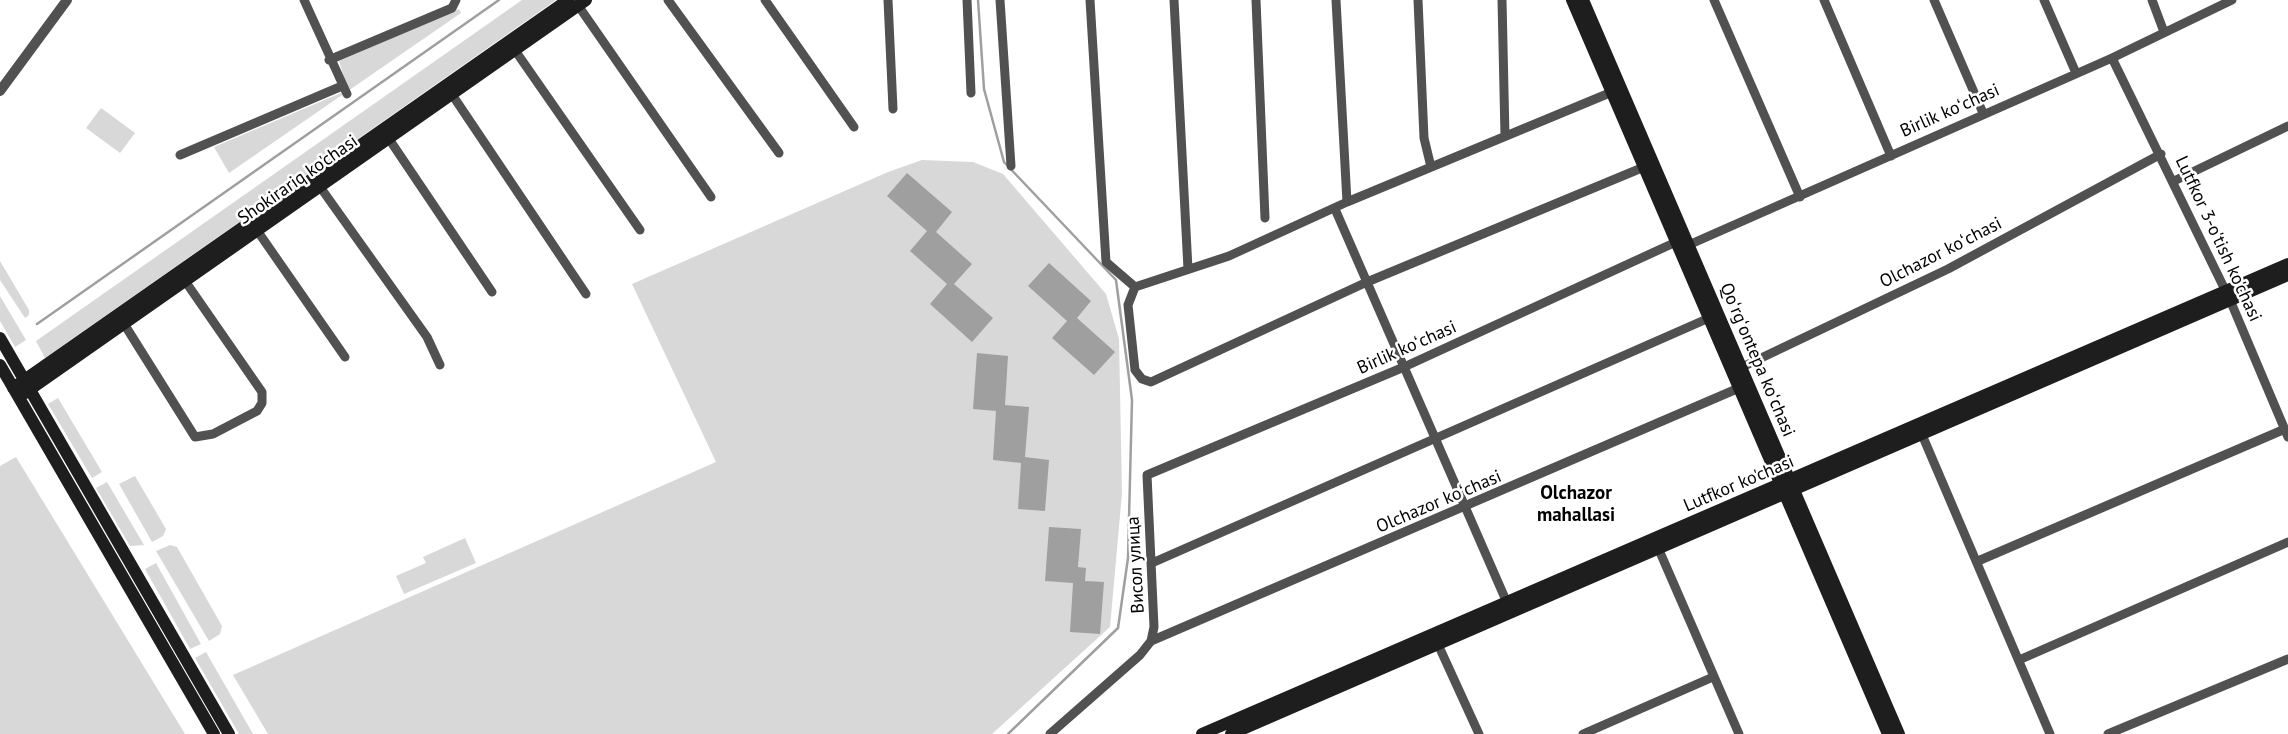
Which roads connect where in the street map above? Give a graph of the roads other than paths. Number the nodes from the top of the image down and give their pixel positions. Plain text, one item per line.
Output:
1 (66, 0) edge
2 (304, 0) edge
3 (456, 0) edge
4 (668, 0) edge
5 (765, 0) edge
6 (888, 0) edge
7 (967, 0) edge
8 (1000, 0) edge
9 (1090, 0) edge
10 (1174, 0) edge
11 (1256, 0) edge
12 (1336, 0) edge
13 (1418, 0) edge
14 (1502, 0) edge
15 (1572, 0) edge
16 (1583, 0) edge
17 (1714, 0) edge
18 (1824, 0) edge
19 (1934, 0) edge
20 (2044, 0) edge
21 (2152, 0) edge
22 (2232, 0) edge
23 (576, 1) edge
24 (2164, 32) junction
25 (512, 46) junction
26 (2112, 58) junction
27 (329, 60) junction
28 (2076, 73) junction
29 (449, 89) junction
30 (0, 91) edge
31 (1612, 92) junction
32 (971, 93) dead end
33 (893, 109) dead end
34 (1983, 113) junction
35 (2288, 126) edge
36 (854, 127) dead end
37 (385, 134) junction
38 (1505, 136) junction
39 (779, 153) dead end
40 (2161, 154) junction
41 (180, 155) dead end
42 (1891, 156) junction
43 (1011, 166) dead end
44 (1431, 167) junction
45 (1644, 167) junction
46 (2175, 181) junction
47 (317, 182) junction
48 (711, 197) dead end
49 (1800, 197) junction
50 (1347, 202) junction
51 (1335, 209) junction
52 (1265, 218) dead end
53 (254, 226) junction
54 (640, 230) dead end
55 (1682, 245) junction
56 (2288, 264) edge
57 (1188, 269) junction
58 (2288, 275) edge
59 (182, 276) junction
60 (1367, 282) junction
61 (1135, 287) junction
62 (492, 292) dead end
63 (586, 294) dead end
64 (2228, 295) junction
65 (1709, 318) junction
66 (121, 319) junction
67 (0, 338) edge
68 (345, 357) dead end
69 (0, 365) edge
70 (440, 365) dead end
71 (1404, 367) junction
72 (1737, 369) junction
73 (21, 388) junction
74 (1739, 388) junction
75 (1920, 430) junction
76 (2286, 433) edge
77 (1435, 437) junction
78 (1147, 475) joint
79 (1788, 488) junction
80 (1466, 507) junction
81 (2288, 542) edge
82 (1657, 544) junction
83 (1978, 561) junction
84 (1152, 563) junction
85 (1509, 608) junction
86 (1436, 640) junction
87 (1151, 641) junction
88 (2288, 659) edge
89 (2019, 660) junction
90 (1713, 677) junction
91 (1233, 730) edge
92 (214, 734) edge
93 (229, 734) edge
94 (1050, 734) edge
95 (1202, 734) edge
96 (1479, 734) edge
97 (1583, 734) edge
98 (1740, 734) edge
99 (1888, 734) edge
100 (1899, 734) edge
101 (2050, 734) edge
102 (2108, 734) edge

1 - 30 street
2 - 27 street
3 - 27 street
4 - 39 street
5 - 36 street
6 - 33 street
7 - 32 street
8 - 43 street
9 - 61 street
10 - 57 street
11 - 52 street
12 - 50 street
13 - 44 street
14 - 38 street
15 - 31 main road, Qoʻrgʻontepa koʻchasi
16 - 55 main road, Qoʻrgʻontepa koʻchasi
17 - 49 street
18 - 42 street
19 - 34 street
20 - 28 street
21 - 24 street
22 - 24 street, Birlik koʻchasi
23 - 25 main road, Shokirariq ko'chasi
23 - 48 street
24 - 26 street, Birlik koʻchasi
25 - 29 main road, Shokirariq ko'chasi
25 - 54 street
26 - 28 street, Birlik koʻchasi
26 - 40 street, Lutfkor 3-o'tish ko'chasi
27 - 41 street
28 - 34 street, Birlik koʻchasi
29 - 37 main road, Shokirariq ko'chasi
29 - 63 street
31 - 38 street
31 - 45 main road, Qoʻrgʻontepa koʻchasi
34 - 42 street, Birlik koʻchasi
35 - 46 street
37 - 47 main road, Shokirariq ko'chasi
37 - 62 street
38 - 44 street
40 - 46 street, Lutfkor 3-o'tish ko'chasi
40 - 72 street, Olchazor koʻchasi
42 - 49 street, Birlik koʻchasi
44 - 50 street
45 - 55 main road, Qoʻrgʻontepa koʻchasi
45 - 60 street
46 - 64 street, Lutfkor 3-o'tish ko'chasi
47 - 53 main road, Shokirariq ko'chasi
47 - 70 street
49 - 55 street, Birlik koʻchasi
50 - 51 street
51 - 57 street
51 - 60 street
53 - 59 main road, Shokirariq ko'chasi
53 - 68 street
55 - 65 main road, Qoʻrgʻontepa koʻchasi
55 - 71 street, Birlik koʻchasi
55 - 72 main road, Qoʻrgʻontepa koʻchasi
56 - 64 main road, Lutfkor ko'chasi
57 - 61 street
58 - 64 main road, Lutfkor ko'chasi
59 - 66 main road, Shokirariq ko'chasi
59 - 66 street
60 - 61 street
60 - 71 street
64 - 75 main road, Lutfkor ko'chasi
64 - 76 street, Lutfkor 3-o'tish ko'chasi
65 - 72 main road, Qoʻrgʻontepa koʻchasi
65 - 77 street
66 - 73 main road, Shokirariq ko'chasi
67 - 73 main road
69 - 73 main road
71 - 77 street
71 - 78 street, Birlik koʻchasi
72 - 74 main road, Qoʻrgʻontepa koʻchasi
72 - 79 main road, Qoʻrgʻontepa koʻchasi
73 - 92 main road
73 - 93 main road
74 - 79 main road, Qoʻrgʻontepa koʻchasi
74 - 80 street, Olchazor koʻchasi
75 - 79 main road, Lutfkor ko'chasi
75 - 83 street
76 - 83 street
77 - 80 street
77 - 84 street
78 - 84 street, Висол улица
79 - 82 main road, Lutfkor ko'chasi
79 - 99 main road, Qoʻrgʻontepa koʻchasi
79 - 100 main road, Qoʻrgʻontepa koʻchasi
80 - 85 street
80 - 87 street, Olchazor koʻchasi
81 - 89 street
82 - 85 main road, Lutfkor ko'chasi
82 - 90 street
83 - 89 street
84 - 87 street, Висол улица
85 - 86 main road, Lutfkor ko'chasi
86 - 91 main road, Lutfkor ko'chasi
86 - 96 street
87 - 94 street
88 - 102 street
89 - 101 street
90 - 97 street
90 - 98 street
91 - 95 main road, Lutfkor ko'chasi

